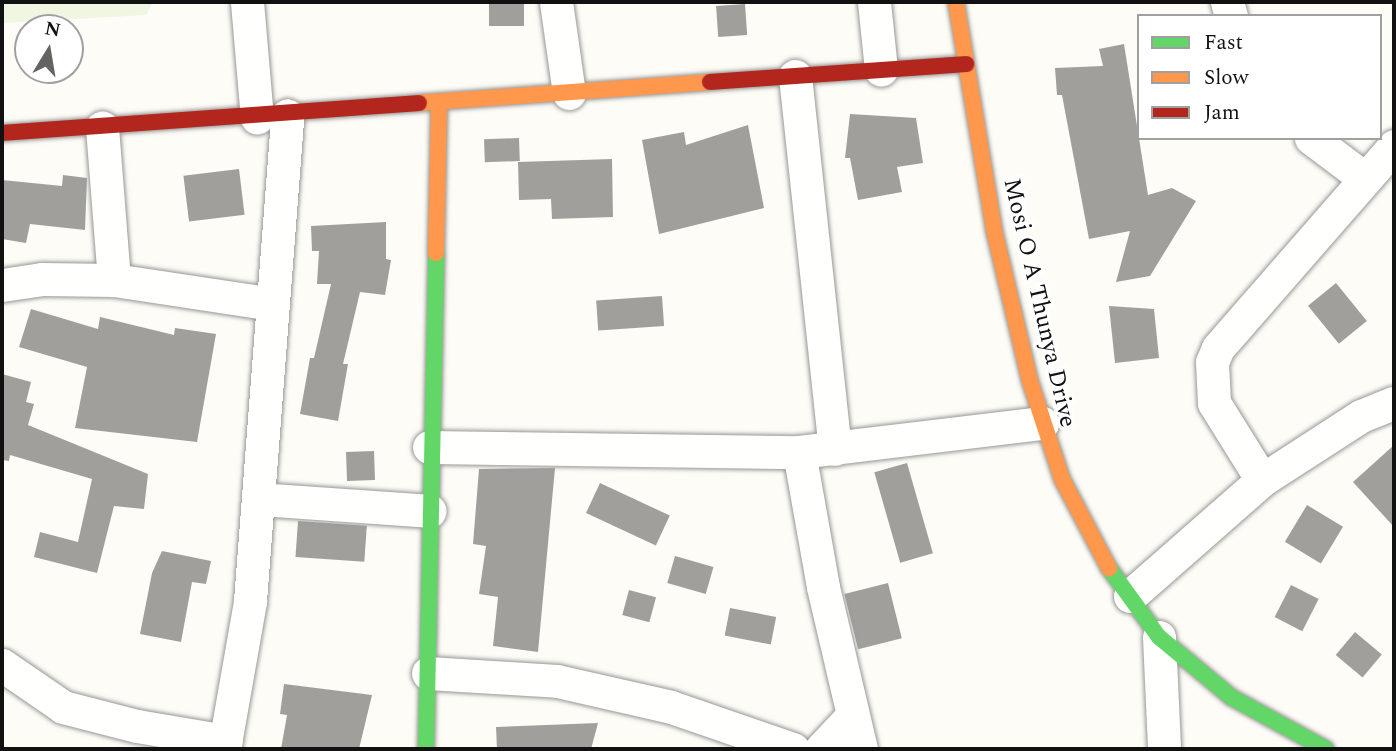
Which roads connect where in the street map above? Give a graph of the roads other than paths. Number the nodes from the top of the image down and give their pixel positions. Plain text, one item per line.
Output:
1 (247, 2) edge
2 (556, 2) edge
3 (874, 2) edge
4 (956, 2) edge
5 (966, 64) junction
6 (881, 70) junction
7 (795, 76) junction
8 (569, 93) junction
9 (439, 104) junction
10 (272, 116) junction
11 (102, 127) junction
12 (2, 133) edge
13 (1314, 140) edge
14 (1394, 146) edge
15 (1364, 178) junction
16 (114, 280) junction
17 (2, 285) edge
18 (272, 304) junction
19 (1394, 403) edge
20 (1042, 424) junction
21 (429, 447) junction
22 (835, 449) junction
23 (799, 452) junction
24 (1262, 480) junction
25 (259, 499) junction
26 (430, 511) junction
27 (1129, 596) junction
28 (1159, 637) junction
29 (2, 665) edge
30 (428, 673) junction
31 (851, 718) junction
32 (225, 745) edge
33 (426, 749) edge
34 (793, 749) edge
35 (821, 749) edge
36 (861, 749) edge
37 (1164, 749) edge
38 (1326, 749) edge

1 - 10 street
2 - 8 street
3 - 6 street
4 - 5 street, Mosi O A Thunya Drive
5 - 6 street
5 - 20 street, Mosi O A Thunya Drive
6 - 7 street
7 - 8 street
7 - 22 street
8 - 9 street
9 - 10 street
9 - 21 street
10 - 11 street
10 - 18 street
11 - 12 street
11 - 16 street
13 - 15 street
14 - 15 street
15 - 24 street
16 - 17 street
16 - 18 street
18 - 25 street
19 - 24 street
20 - 22 street
20 - 27 street, Mosi O A Thunya Drive
21 - 23 street
21 - 26 street
22 - 23 street
23 - 31 street
24 - 27 street
25 - 26 street
25 - 32 street
26 - 30 street
27 - 28 street, Mosi O A Thunya Drive
28 - 37 street
28 - 38 street, Mosi O A Thunya Drive
29 - 32 street
30 - 33 street
30 - 34 street
31 - 35 street
31 - 36 street

